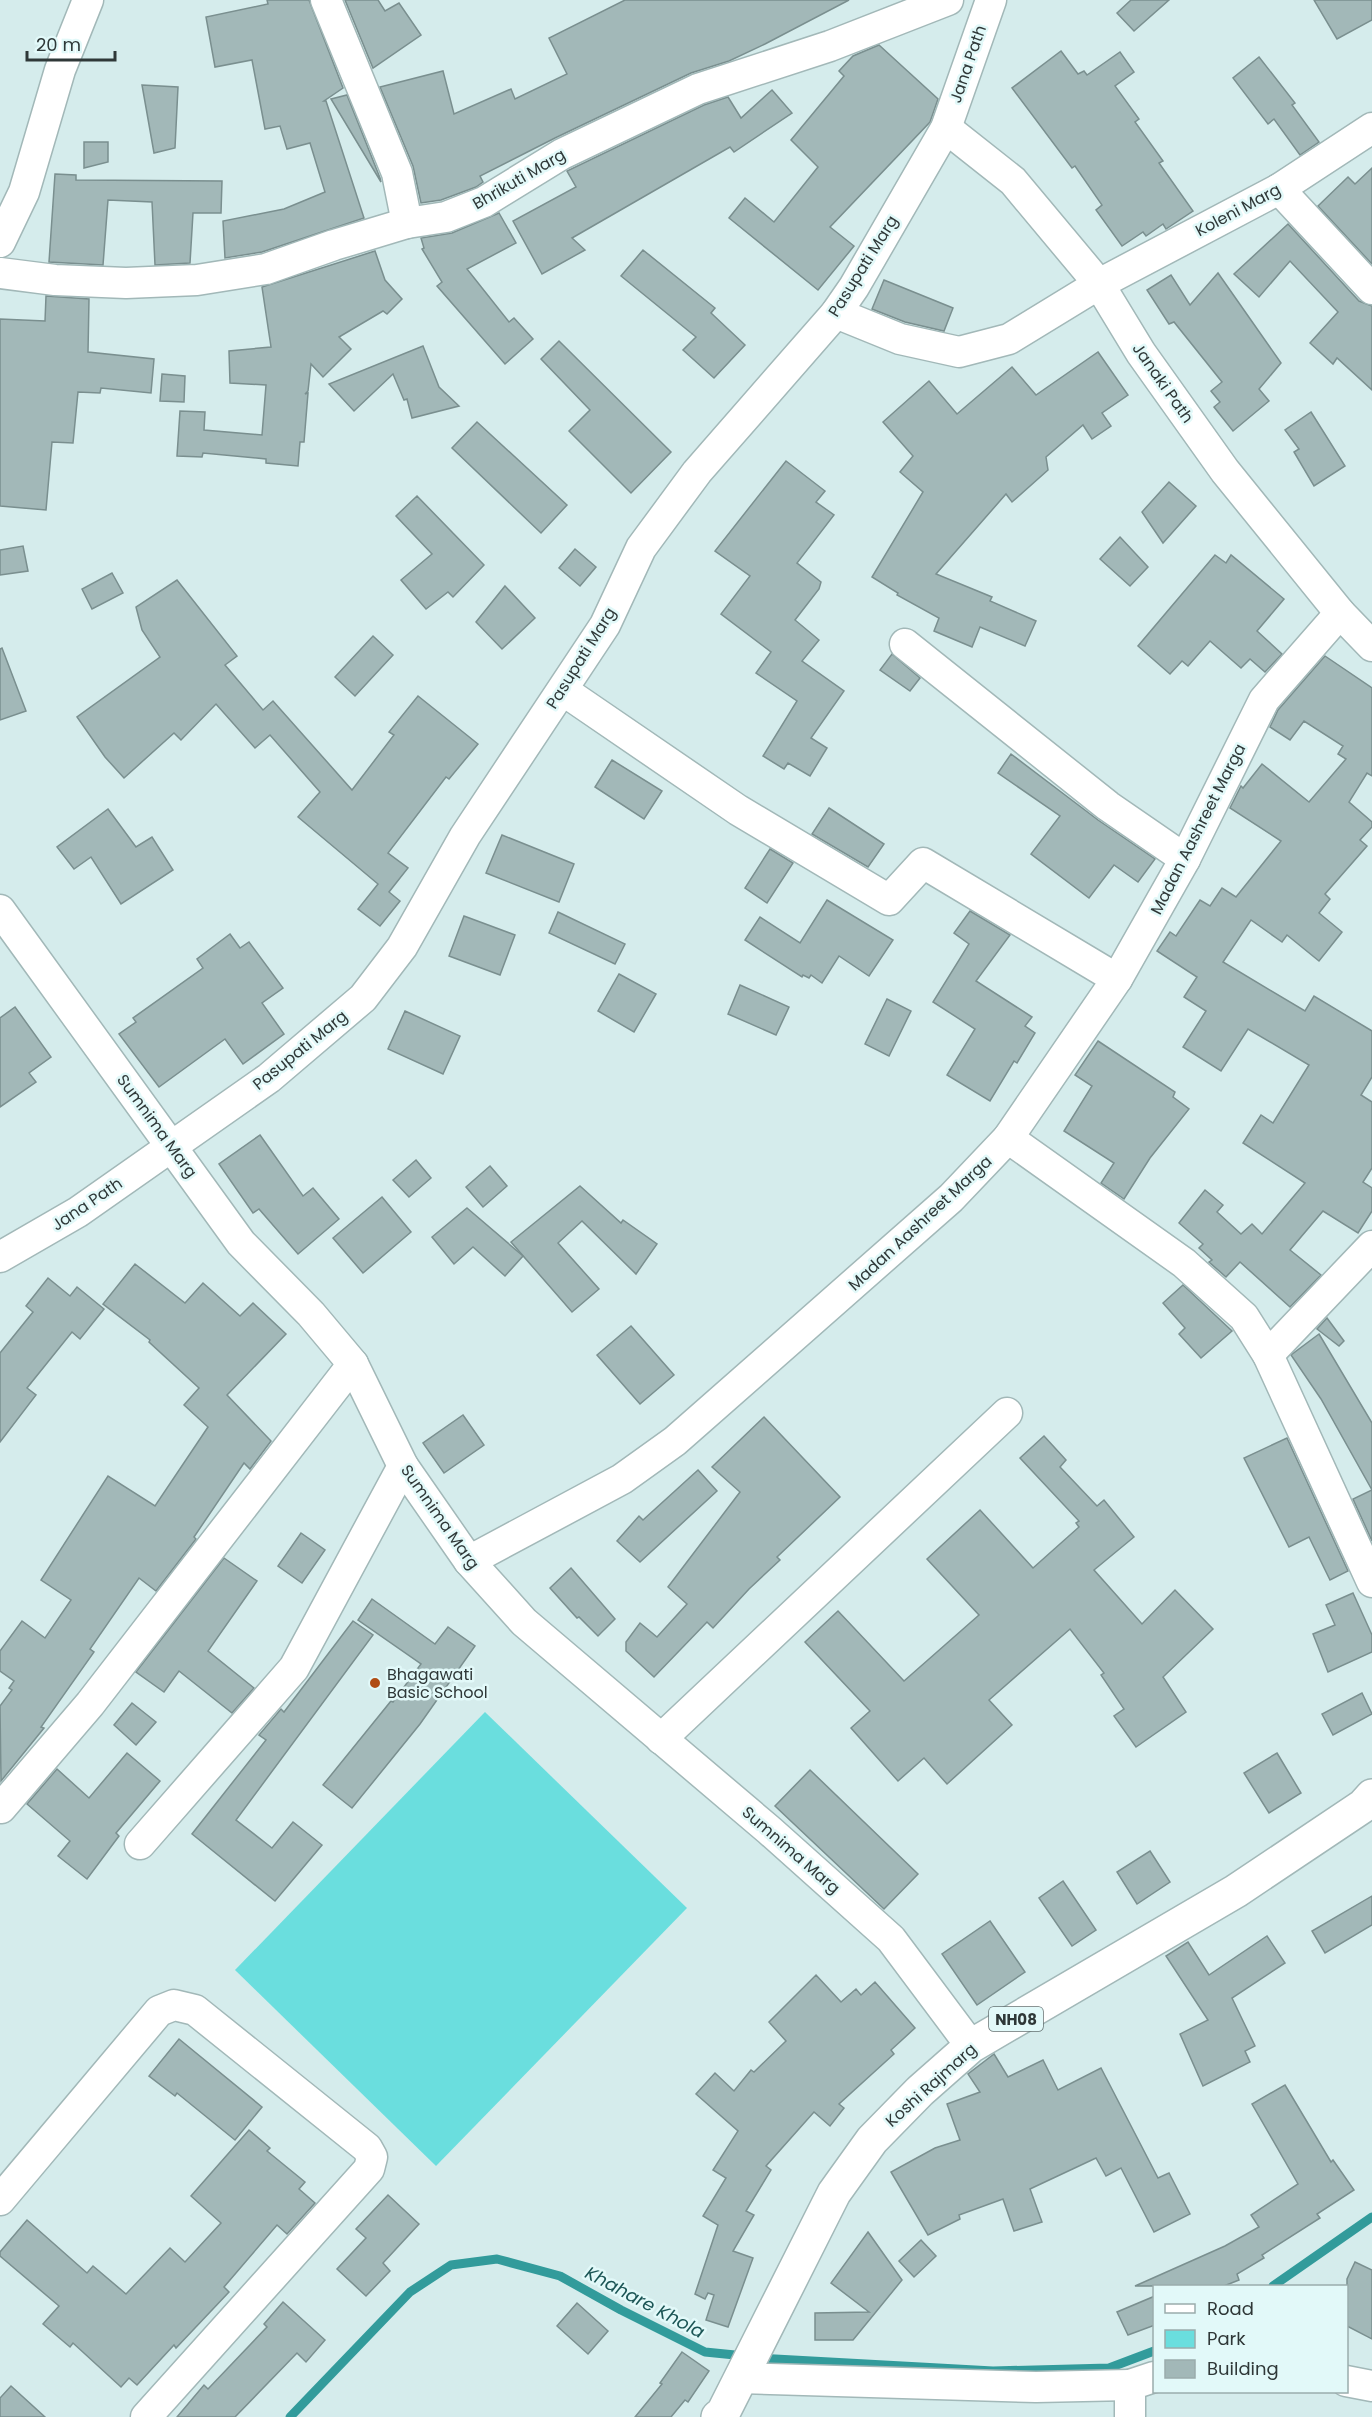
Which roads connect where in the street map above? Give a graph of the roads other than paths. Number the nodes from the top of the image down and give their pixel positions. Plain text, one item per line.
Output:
1 (88, 0) edge
2 (326, 0) edge
3 (948, 0) edge
4 (991, 0) edge
5 (1372, 128) edge
6 (946, 129) junction
7 (1279, 189) junction
8 (406, 223) junction
9 (0, 242) edge
10 (0, 273) edge
11 (1099, 284) junction
12 (1372, 289) edge
13 (836, 313) junction
14 (1340, 613) junction
15 (905, 644) dead end
16 (1372, 646) edge
17 (564, 690) junction
18 (1185, 860) junction
19 (0, 910) edge
20 (1117, 979) junction
21 (1008, 1138) junction
22 (171, 1144) junction
23 (1372, 1246) edge
24 (0, 1257) edge
25 (1268, 1355) junction
26 (353, 1364) junction
27 (1007, 1413) dead end
28 (403, 1466) junction
29 (469, 1561) junction
30 (1372, 1582) edge
31 (661, 1739) junction
32 (1372, 1796) edge
33 (1, 1808) edge
34 (140, 1844) dead end
35 (970, 2046) junction
36 (0, 2200) edge
37 (742, 2375) junction
38 (1142, 2381) edge
39 (1348, 2381) edge
40 (1372, 2386) edge
41 (721, 2416) edge
42 (146, 2417) edge
43 (1130, 2417) edge

1 - 9 street
2 - 8 street
3 - 8 street, Bhrikuti Marg
4 - 6 street, Jana Path
5 - 7 street, Koleni Marg
6 - 11 street, Janaki Path
6 - 13 street, Pasupati Marg
7 - 11 street, Koleni Marg
7 - 12 street
8 - 10 street, Bhrikuti Marg
11 - 13 street, Koleni Marg
11 - 14 street, Janaki Path
13 - 17 street, Pasupati Marg
14 - 16 street, Janaki Path
14 - 18 street, Madan Aashreet Marga
15 - 18 street
17 - 20 street
17 - 22 street, Pasupati Marg
18 - 20 street, Madan Aashreet Marga
19 - 22 street, Sumnima Marg
20 - 21 street, Madan Aashreet Marga
21 - 25 street
21 - 29 street, Madan Aashreet Marga
22 - 24 street, Jana Path
22 - 26 street, Sumnima Marg
23 - 25 street
25 - 30 street
26 - 28 street, Sumnima Marg
26 - 33 street
27 - 31 street
28 - 29 street, Sumnima Marg
28 - 34 street
29 - 31 street, Sumnima Marg
31 - 35 street, Sumnima Marg
32 - 35 main road, Koshi Rajmarg / NH08
35 - 37 main road, Koshi Rajmarg / NH08
36 - 42 street
37 - 38 street
37 - 41 main road, NH08
38 - 43 street
39 - 40 street

